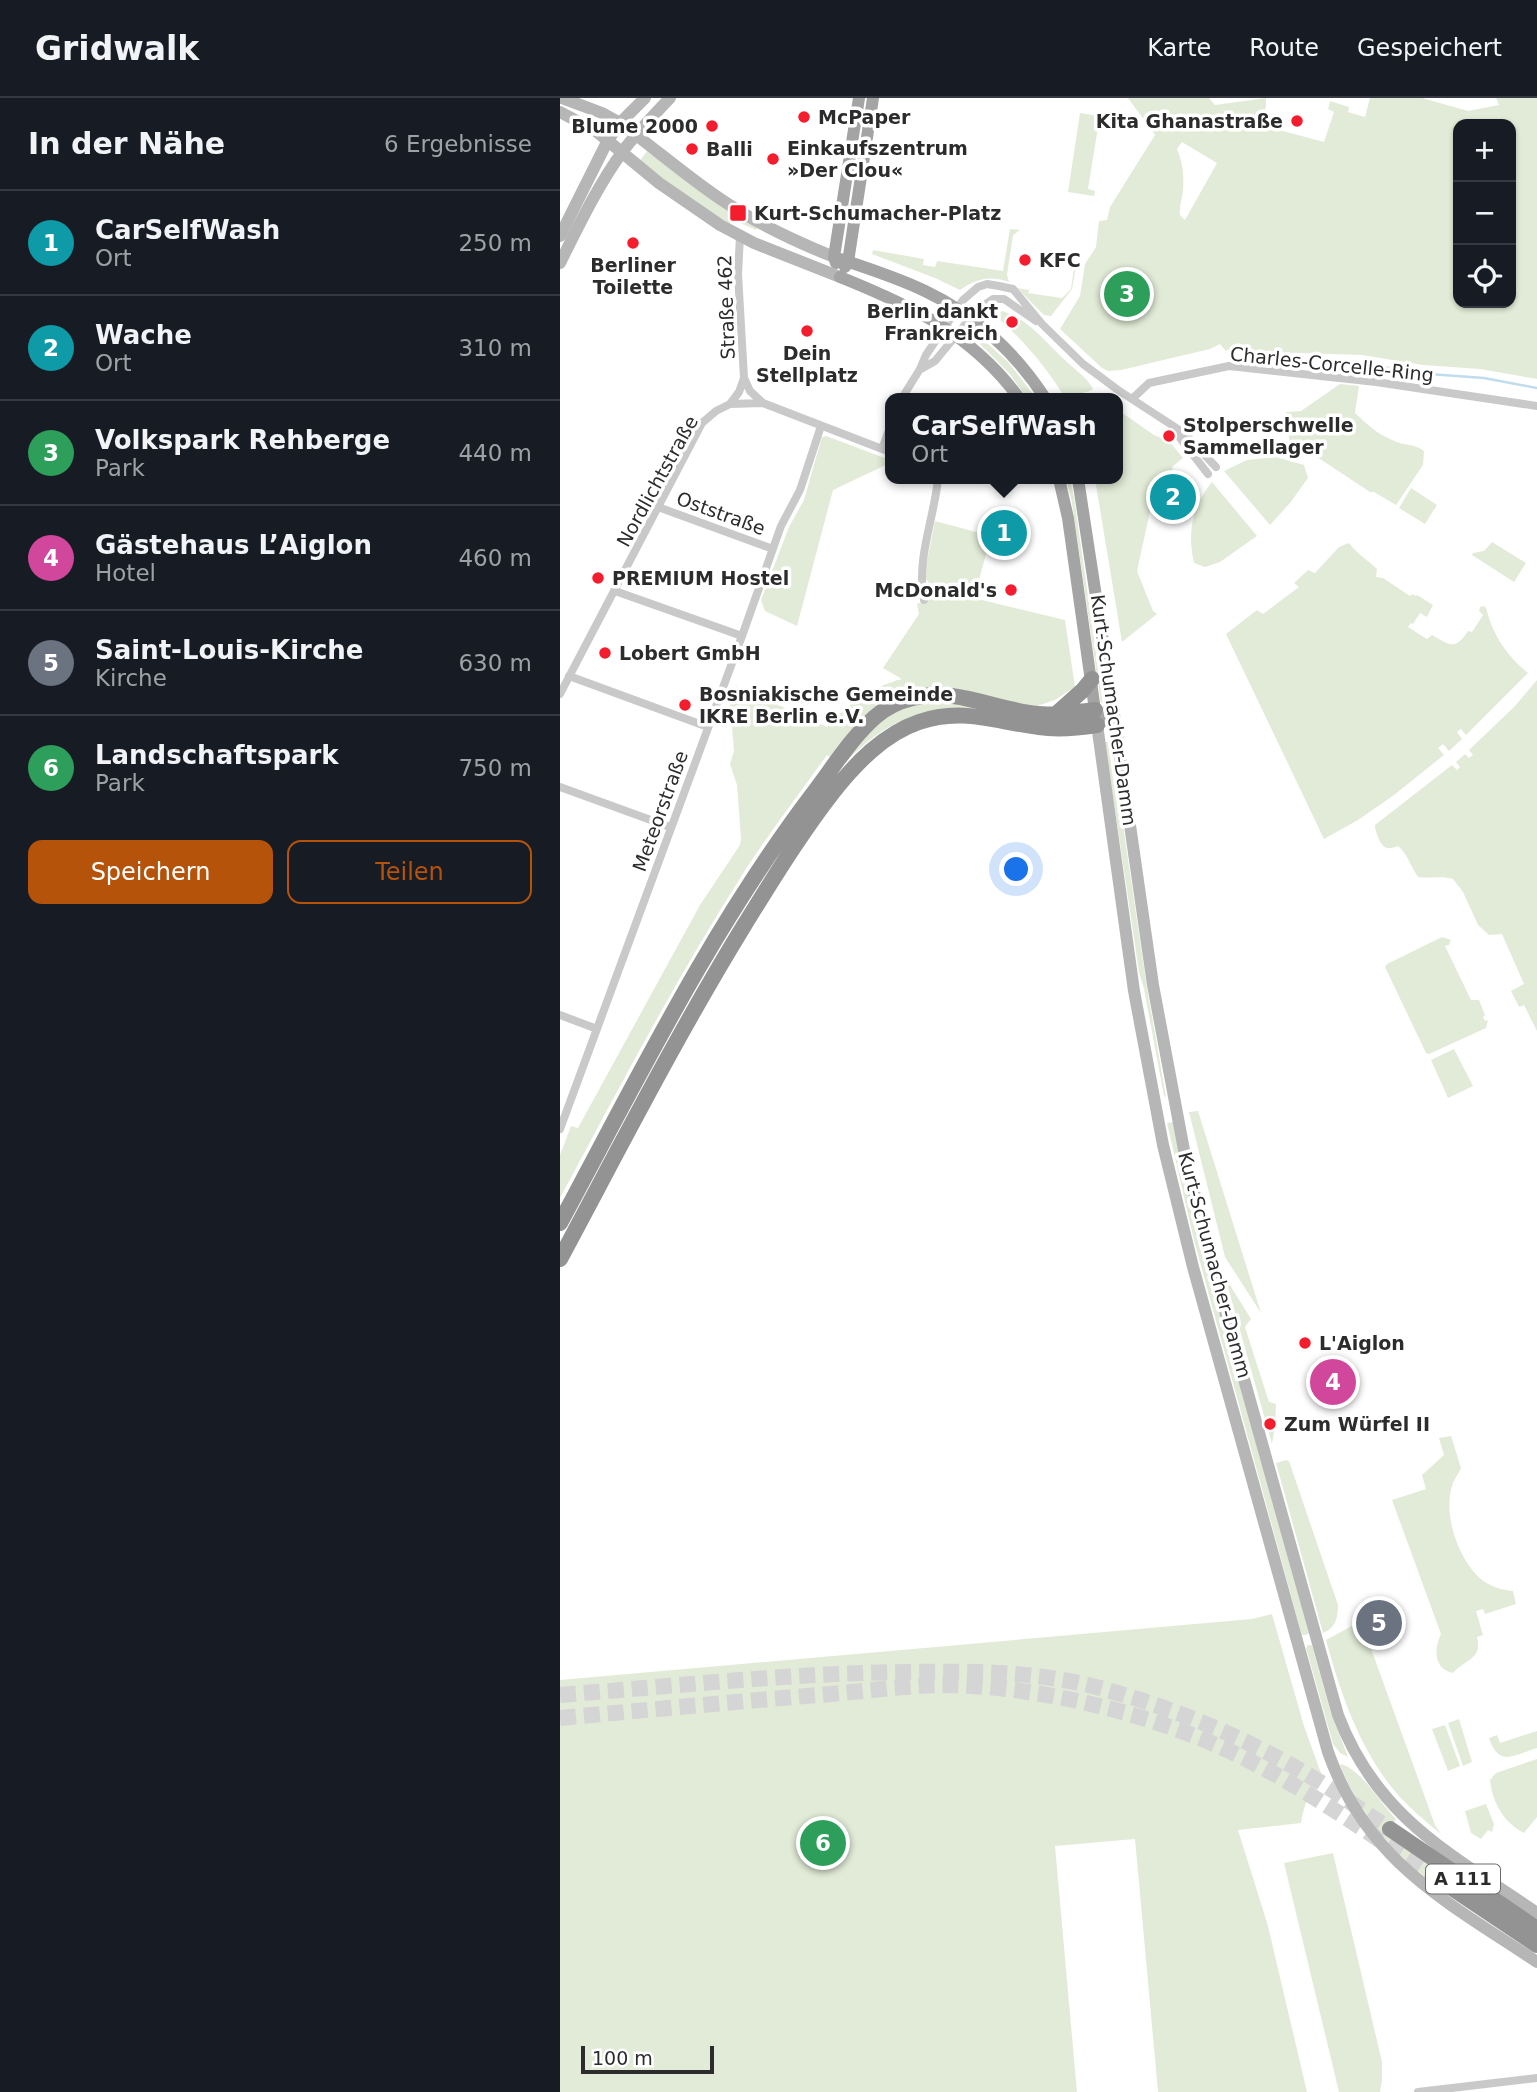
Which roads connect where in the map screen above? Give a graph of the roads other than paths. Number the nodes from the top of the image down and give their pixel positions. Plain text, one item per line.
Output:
1 (562, 98) edge
2 (645, 98) edge
3 (670, 98) edge
4 (859, 98) edge
5 (873, 98) edge
6 (582, 105) junction
7 (570, 117) edge
8 (620, 123) junction
9 (636, 135) junction
10 (608, 140) junction
11 (622, 153) junction
12 (560, 236) edge
13 (740, 236) junction
14 (834, 257) junction
15 (848, 262) junction
16 (560, 264) edge
17 (840, 276) junction
18 (956, 309) junction
19 (971, 318) junction
20 (1042, 324) junction
21 (944, 326) junction
22 (957, 335) junction
23 (920, 369) junction
24 (744, 377) junction
25 (903, 393) edge
26 (1015, 393) edge
27 (1041, 393) edge
28 (1132, 399) junction
29 (763, 403) junction
30 (730, 404) junction
31 (1537, 406) edge
32 (821, 426) junction
33 (1171, 426) junction
34 (885, 450) edge
35 (1216, 467) dead end
36 (1208, 474) dead end
37 (937, 484) edge
38 (1060, 484) edge
39 (1079, 484) edge
40 (659, 507) junction
41 (773, 549) junction
42 (615, 591) junction
43 (924, 600) dead end
44 (742, 636) junction
45 (569, 676) junction
46 (1091, 679) junction
47 (560, 694) edge
48 (1114, 714) junction
49 (1055, 715) junction
50 (1096, 717) junction
51 (708, 727) junction
52 (560, 787) edge
53 (670, 827) junction
54 (560, 1016) edge
55 (597, 1029) junction
56 (1175, 1108) junction
57 (1156, 1112) junction
58 (560, 1129) edge
59 (560, 1223) edge
60 (560, 1259) edge
61 (1390, 1829) tunnel mouth
62 (1440, 1880) tunnel mouth
63 (1537, 1913) edge
64 (1537, 1929) edge
65 (1537, 1945) edge
66 (1537, 1962) edge
67 (1537, 2078) edge
68 (1418, 2092) edge
69 (1423, 2092) edge

1 - 6 main road
2 - 8 main road
3 - 9 main road
4 - 14 main road
5 - 15 main road
6 - 7 main road
6 - 8 main road
7 - 10 main road
8 - 9 main road
8 - 10 main road
9 - 11 main road
9 - 14 main road
10 - 11 main road
10 - 12 main road
11 - 13 main road
11 - 16 main road
13 - 17 main road
13 - 24 street, Straße 462
14 - 15 main road
14 - 17 main road
15 - 17 main road
15 - 18 main road
17 - 21 main road
18 - 19 main road
18 - 20 street
18 - 21 street
19 - 20 street
19 - 22 street
19 - 27 main road
20 - 28 street
21 - 22 main road
21 - 23 street
22 - 23 street
22 - 26 main road
23 - 25 street
24 - 29 street, Straße 462
24 - 30 street, Straße 462
28 - 31 street, Charles-Corcelle-Ring
28 - 33 street
29 - 30 street
29 - 32 street
30 - 40 street, Nordlichtstraße
32 - 34 street
32 - 41 street, Meteorstraße
33 - 35 street
33 - 36 street
37 - 43 street
38 - 46 main road, Kurt-Schumacher-Damm
39 - 48 main road, Kurt-Schumacher-Damm
40 - 41 street, Oststraße
40 - 42 street, Nordlichtstraße
41 - 44 street, Meteorstraße
42 - 44 street
42 - 45 street, Nordlichtstraße
44 - 51 street, Meteorstraße
45 - 47 street, Nordlichtstraße
45 - 51 street
46 - 49 highway
46 - 50 main road, Kurt-Schumacher-Damm
48 - 50 main road
48 - 56 main road, Kurt-Schumacher-Damm
49 - 50 highway
49 - 59 highway
50 - 57 main road, Kurt-Schumacher-Damm
50 - 60 highway
51 - 53 street, Meteorstraße
52 - 53 street
53 - 55 street, Meteorstraße
54 - 55 street
55 - 58 street, Meteorstraße
56 - 57 main road
56 - 63 main road, Kurt-Schumacher-Damm
57 - 66 main road, Kurt-Schumacher-Damm
61 - 64 highway, A 111
62 - 65 highway, A 111
67 - 69 street
68 - 69 street

